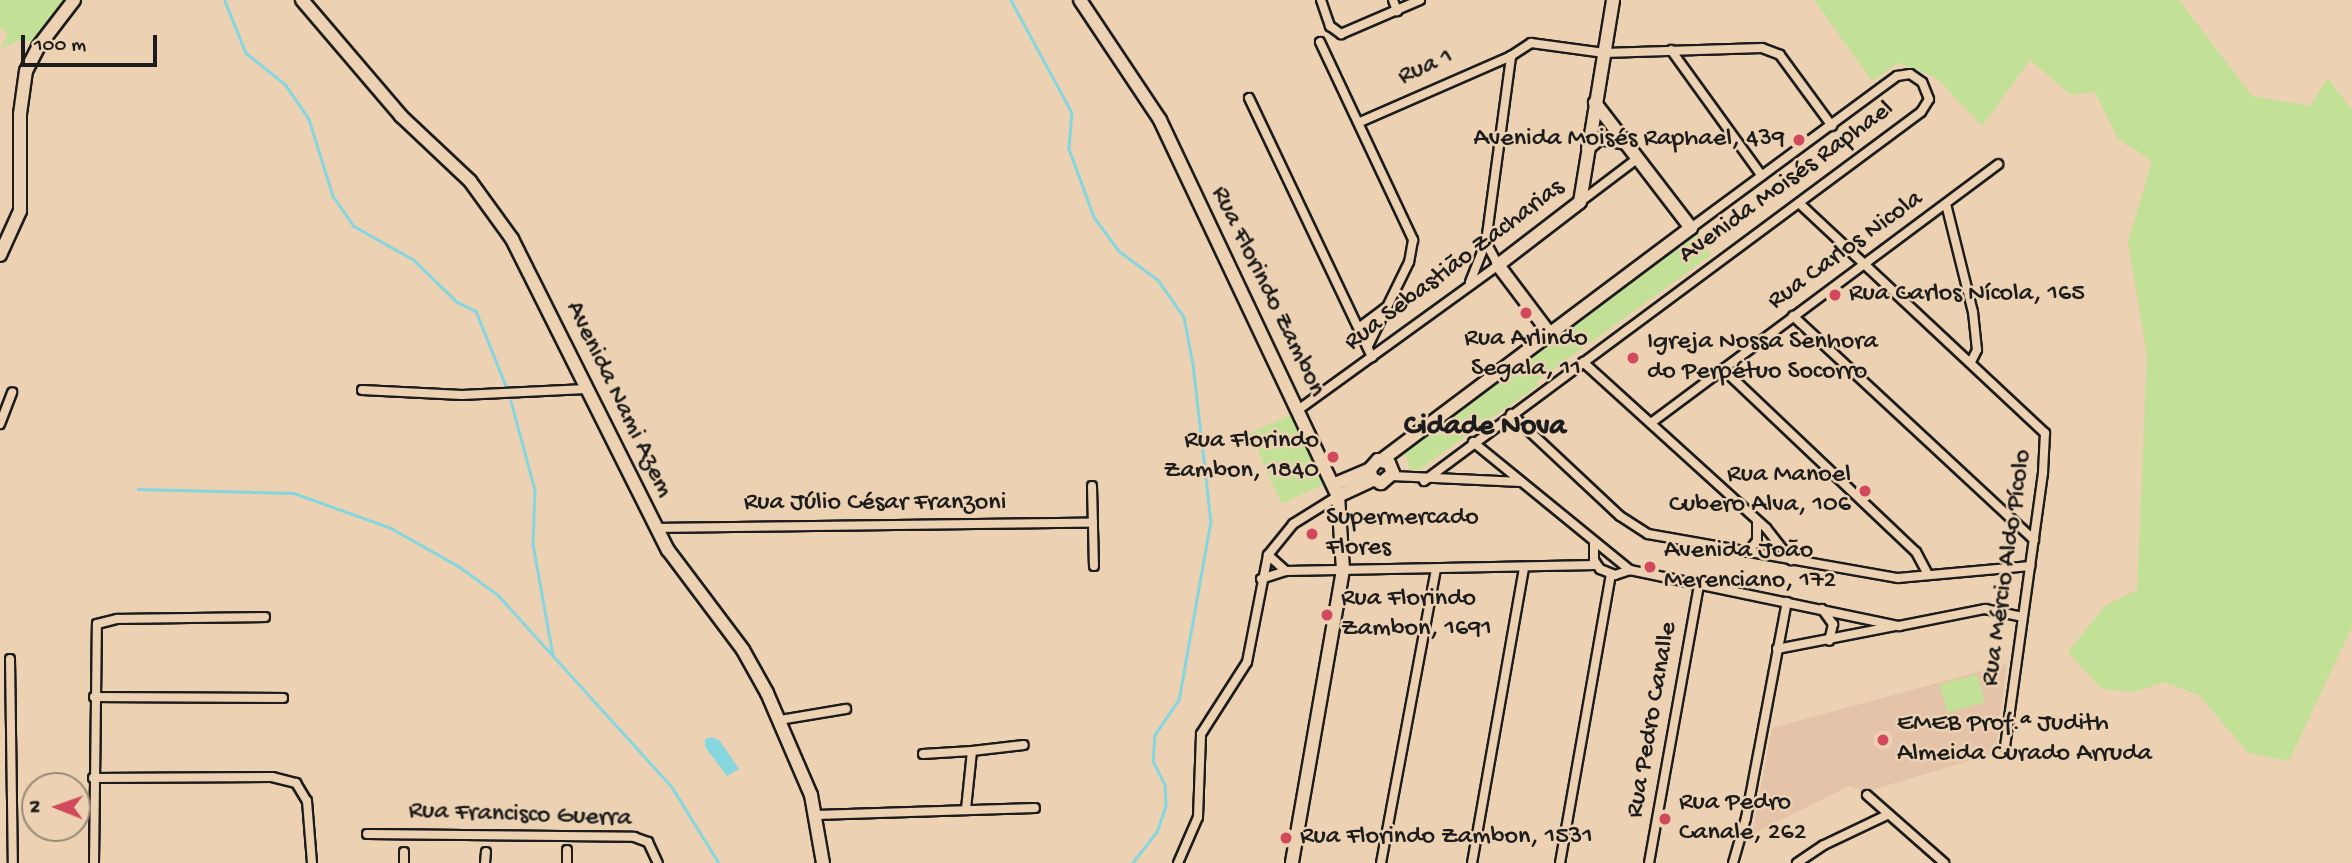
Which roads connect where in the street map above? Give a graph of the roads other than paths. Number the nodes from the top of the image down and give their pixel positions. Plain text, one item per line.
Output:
1 (74, 0) edge
2 (302, 0) edge
3 (1080, 0) edge
4 (1321, 0) edge
5 (1393, 0) edge
6 (1420, 0) edge
7 (1613, 0) edge
8 (1397, 11) junction
9 (1320, 42) dead end
10 (1671, 50) junction
11 (1604, 53) junction
12 (1511, 56) junction
13 (1248, 98) dead end
14 (1595, 103) junction
15 (1360, 122) junction
16 (1832, 125) junction
17 (1626, 144) junction
18 (1587, 148) junction
19 (1638, 158) junction
20 (1998, 164) dead end
21 (1762, 176) junction
22 (1580, 202) junction
23 (1799, 202) junction
24 (1946, 204) junction
25 (1690, 228) junction
26 (1486, 242) junction
27 (0, 255) edge
28 (1867, 263) junction
29 (1498, 265) junction
30 (1466, 289) junction
31 (1385, 308) junction
32 (1793, 316) junction
33 (1360, 327) junction
34 (1550, 334) junction
35 (1368, 346) junction
36 (1372, 357) junction
37 (1583, 362) junction
38 (1971, 362) junction
39 (1723, 369) junction
40 (586, 389) junction
41 (362, 390) dead end
42 (12, 391) dead end
43 (1298, 410) junction
44 (1511, 414) junction
45 (1651, 423) junction
46 (0, 424) edge
47 (1473, 442) junction
48 (1383, 460) junction
49 (1371, 475) junction
50 (1392, 476) junction
51 (1424, 481) junction
52 (1521, 482) junction
53 (1092, 486) dead end
54 (1337, 490) junction
55 (1757, 522) junction
56 (1093, 523) junction
57 (656, 528) junction
58 (2034, 540) junction
59 (1594, 543) junction
60 (1748, 552) junction
61 (1269, 555) junction
62 (1791, 560) junction
63 (1595, 565) junction
64 (1094, 566) dead end
65 (2030, 566) junction
66 (1524, 568) junction
67 (1343, 570) junction
68 (1436, 570) junction
69 (1630, 570) junction
70 (1286, 571) junction
71 (1611, 575) junction
72 (1928, 575) junction
73 (1261, 579) junction
74 (1699, 584) junction
75 (1787, 602) junction
76 (1820, 607) junction
77 (265, 617) dead end
78 (2022, 617) junction
79 (1899, 625) junction
80 (1829, 641) junction
81 (1777, 649) junction
82 (10, 659) dead end
83 (94, 697) junction
84 (284, 698) dead end
85 (846, 709) dead end
86 (780, 720) junction
87 (1024, 745) dead end
88 (2005, 747) dead end
89 (972, 751) junction
90 (923, 754) dead end
91 (93, 778) junction
92 (1867, 795) dead end
93 (1035, 808) dead end
94 (966, 810) junction
95 (816, 815) junction
96 (1886, 816) junction
97 (367, 834) dead end
98 (567, 850) dead end
99 (404, 852) dead end
100 (486, 852) dead end
101 (13, 863) edge
102 (94, 863) edge
103 (312, 863) edge
104 (404, 863) edge
105 (485, 863) edge
106 (566, 863) edge
107 (658, 863) edge
108 (823, 863) edge
109 (1178, 863) edge
110 (1292, 863) edge
111 (1381, 863) edge
112 (1472, 863) edge
113 (1560, 863) edge
114 (1649, 863) edge
115 (1733, 863) edge
116 (1797, 863) edge
117 (1944, 863) edge

1 - 27 street
2 - 40 street, Avenida Nami Azem
3 - 43 street, Rua Florindo Zambon
4 - 8 street
5 - 8 street
6 - 8 street
7 - 11 street
9 - 15 street
10 - 11 street, Rua 1
10 - 16 street, Rua 1
10 - 21 street
11 - 12 street, Rua 1
11 - 14 street
12 - 15 street, Rua 1
12 - 26 street
13 - 33 street
14 - 17 street, Avenida Moisés Raphael
14 - 18 street
15 - 31 street
16 - 21 street, Avenida Moisés Raphael
16 - 23 street, Avenida Moisés Raphael
17 - 18 street
17 - 19 street, Avenida Moisés Raphael
18 - 22 street
19 - 22 street, Rua Sebastião Zacharias
19 - 25 street, Avenida Moisés Raphael
20 - 24 street, Rua Carlos Nicola
21 - 25 street, Avenida Moisés Raphael
22 - 29 street, Rua Sebastião Zacharias
23 - 28 street
23 - 37 street, Avenida Moisés Raphael
24 - 28 street, Rua Carlos Nicola
24 - 38 street
25 - 34 street, Avenida Moisés Raphael
26 - 29 street
26 - 30 street
28 - 32 street, Rua Carlos Nicola
28 - 38 street
29 - 30 street, Rua Sebastião Zacharias
29 - 34 street
30 - 36 street, Rua Sebastião Zacharias
31 - 33 street
31 - 35 street
32 - 39 street, Rua Carlos Nicola
32 - 58 street
33 - 35 street
34 - 48 street, Avenida Moisés Raphael
35 - 36 street
36 - 43 street, Rua Sebastião Zacharias
37 - 44 street, Avenida Moisés Raphael
37 - 45 street
38 - 58 street, Rua Mércio Aldo Pícolo
39 - 45 street, Rua Carlos Nicola
39 - 72 street
40 - 41 street
40 - 57 street, Avenida Nami Azem
42 - 46 street
43 - 54 street, Rua Florindo Zambon
44 - 47 street, Avenida Moisés Raphael
44 - 60 street
45 - 55 street
47 - 51 street, Avenida Moisés Raphael
47 - 52 street
48 - 49 street, Avenida Moisés Raphael
48 - 50 street
49 - 50 street
49 - 54 street
50 - 51 street
51 - 52 street
52 - 59 street
53 - 56 street
54 - 61 street
54 - 67 street, Rua Florindo Zambon
55 - 60 street
55 - 62 street
56 - 57 street, Rua Júlio César Franzoni
56 - 64 street
57 - 86 street, Avenida Nami Azem
58 - 65 street, Rua Mércio Aldo Pícolo
59 - 63 street
59 - 69 street
60 - 62 street
61 - 70 street
61 - 73 street
62 - 72 street
63 - 66 street
63 - 71 street
65 - 72 street
65 - 78 street, Rua Mércio Aldo Pícolo
66 - 68 street
66 - 112 street
67 - 68 street
67 - 70 street
67 - 110 street, Rua Florindo Zambon
68 - 111 street
69 - 71 street
69 - 74 street
70 - 73 street
71 - 113 street
73 - 109 street
74 - 75 street
74 - 114 street, Rua Pedro Canalle
75 - 76 street
75 - 81 street
76 - 79 street
76 - 80 street
77 - 83 street
78 - 79 street
78 - 88 street, Rua Mércio Aldo Pícolo
79 - 80 street
80 - 81 street
81 - 115 street
82 - 101 street
83 - 84 street
83 - 91 street
85 - 86 street
86 - 95 street, Avenida Nami Azem
87 - 89 street
89 - 90 street
89 - 94 street
91 - 102 street
91 - 103 street
92 - 96 street
93 - 94 street
94 - 95 street
95 - 108 street, Avenida Nami Azem
96 - 116 street
96 - 117 street
97 - 107 street, Rua Francisco Guerra
98 - 106 street
99 - 104 street
100 - 105 street

